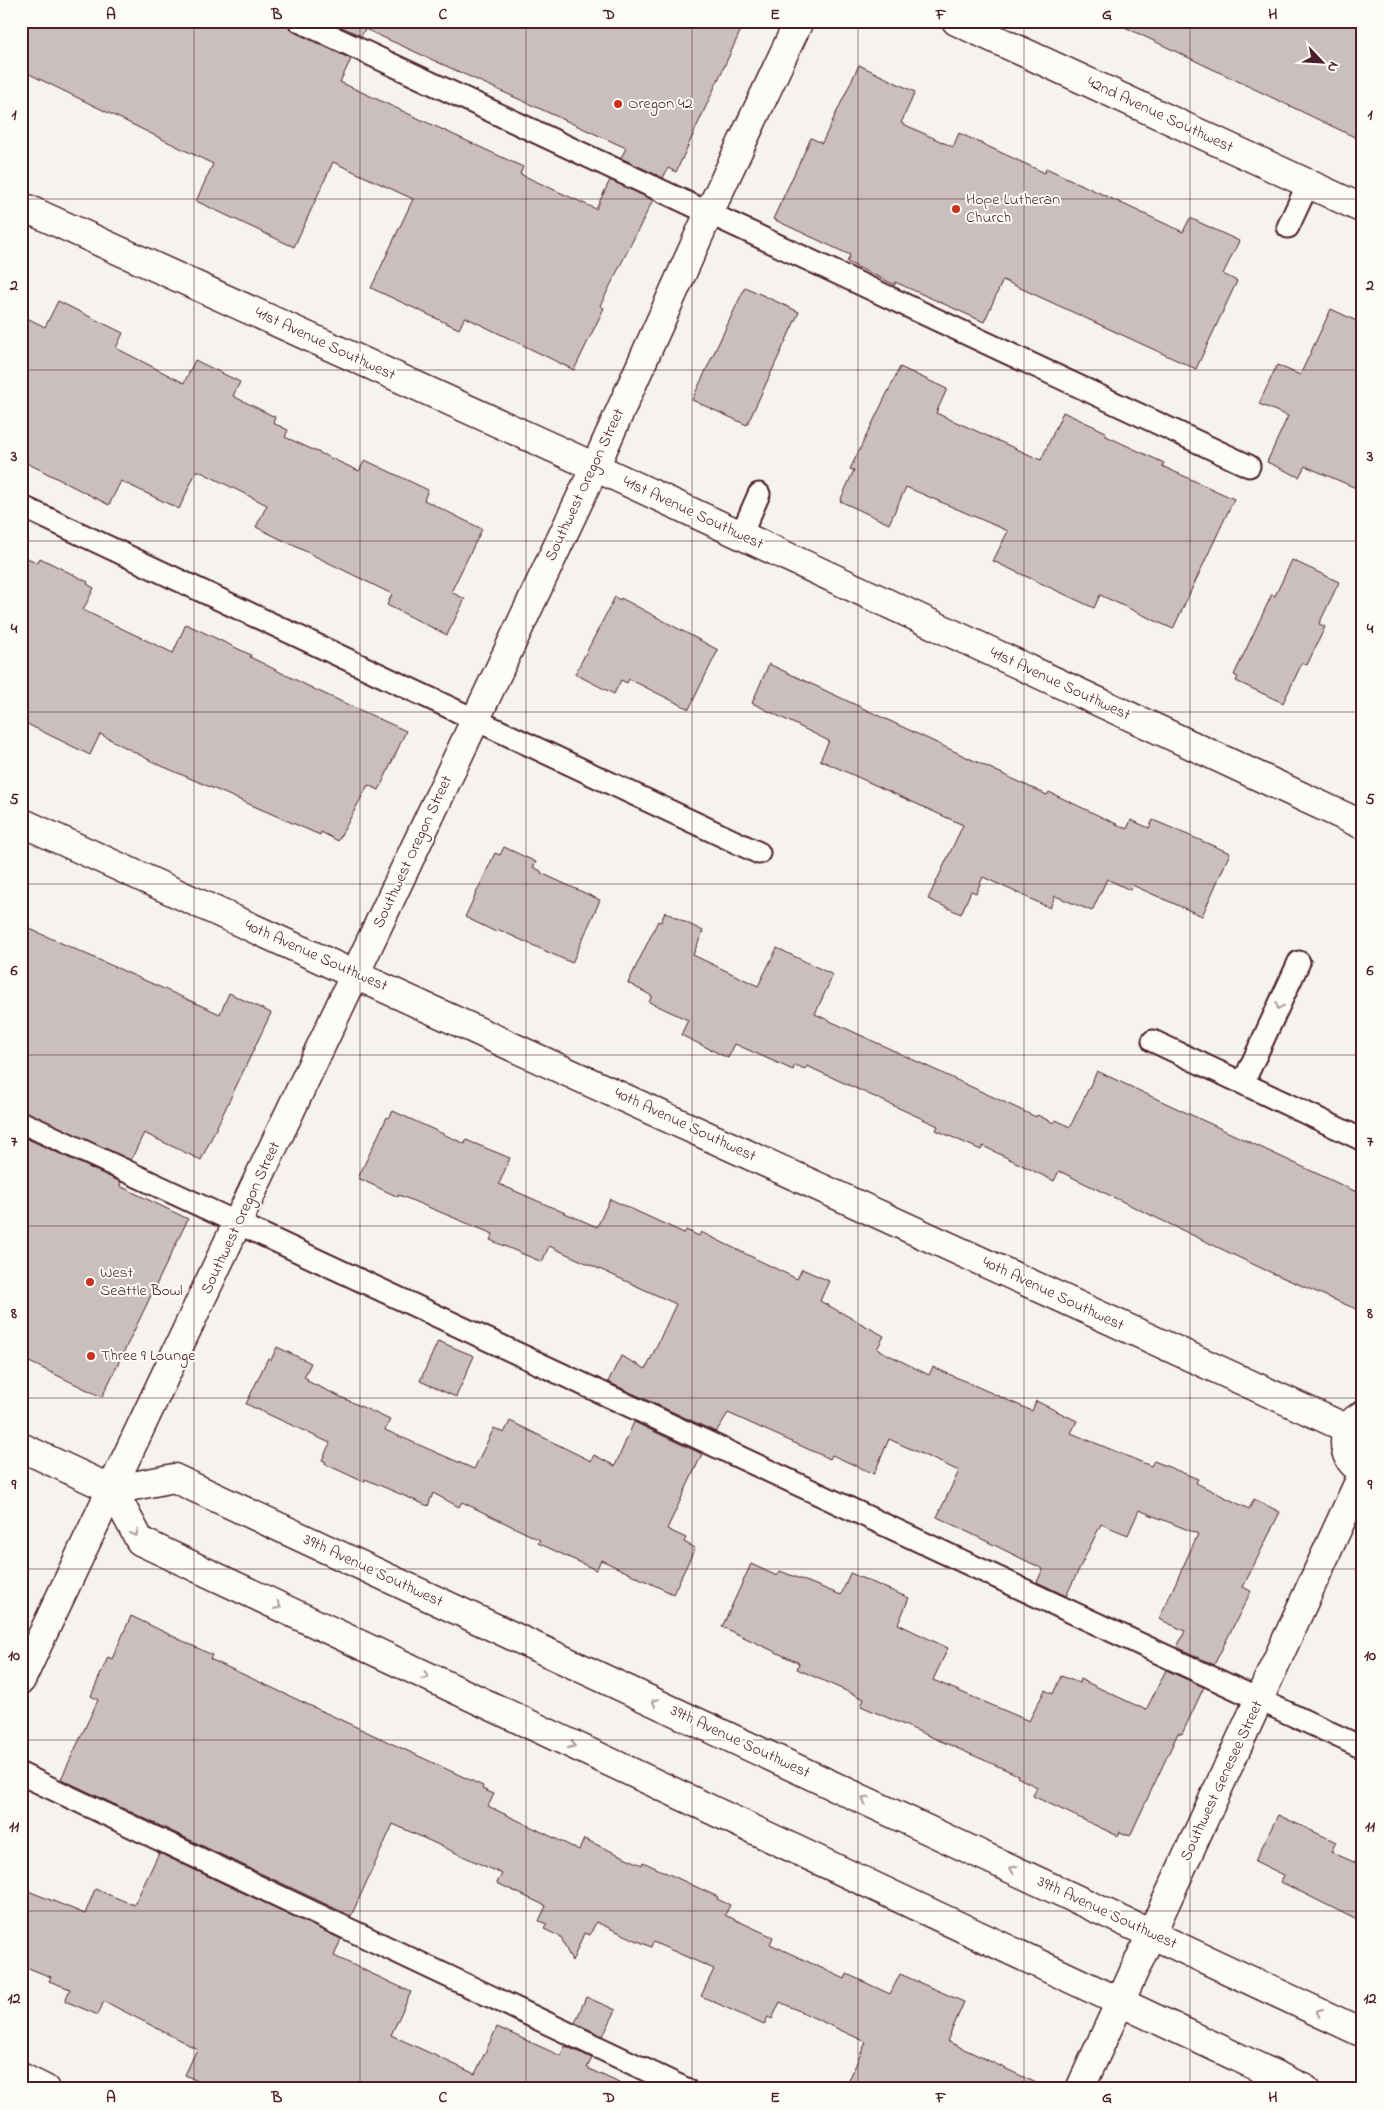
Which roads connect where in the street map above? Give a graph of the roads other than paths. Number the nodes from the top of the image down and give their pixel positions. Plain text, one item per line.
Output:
1 (299, 21) edge
2 (799, 21) edge
3 (956, 21) edge
4 (1308, 184) junction
5 (21, 206) edge
6 (1363, 209) edge
7 (709, 213) junction
8 (1288, 227) dead end
9 (1249, 466) dead end
10 (594, 467) junction
11 (759, 494) dead end
12 (21, 506) edge
13 (741, 535) junction
14 (475, 720) junction
15 (21, 822) edge
16 (1363, 825) edge
17 (759, 853) dead end
18 (1300, 962) dead end
19 (355, 974) junction
20 (1153, 1041) dead end
21 (1243, 1083) junction
22 (21, 1122) edge
23 (1363, 1140) edge
24 (238, 1223) junction
25 (1355, 1422) edge
26 (21, 1447) edge
27 (1363, 1472) edge
28 (113, 1490) junction
29 (21, 1680) edge
30 (1260, 1699) junction
31 (1363, 1748) edge
32 (21, 1774) edge
33 (1151, 1934) junction
34 (1120, 2002) junction
35 (1363, 2032) edge
36 (21, 2078) edge
37 (45, 2089) edge
38 (686, 2089) edge
39 (1080, 2089) edge
40 (1305, 2089) edge

1 - 7 lane
2 - 7 street, Southwest Oregon Street
3 - 4 street, 42nd Avenue Southwest
4 - 6 street, 42nd Avenue Southwest
4 - 8 lane
5 - 10 street, 41st Avenue Southwest
7 - 9 lane
7 - 10 street, Southwest Oregon Street
10 - 13 street, 41st Avenue Southwest
10 - 14 street, Southwest Oregon Street
11 - 13 lane
12 - 14 lane
13 - 16 street, 41st Avenue Southwest
14 - 17 lane
14 - 19 street, Southwest Oregon Street
15 - 19 street, 40th Avenue Southwest
18 -> 21 lane
19 - 24 street, Southwest Oregon Street
19 - 25 street, 40th Avenue Southwest
20 - 21 lane
21 - 23 lane
22 - 24 lane
24 - 28 street, Southwest Oregon Street
24 - 30 lane
25 - 27 street
26 - 28 street
27 - 30 street, Southwest Genesee Street
28 - 29 street, Southwest Oregon Street
33 -> 28 street, 39th Avenue Southwest
28 -> 34 street
30 - 31 lane
30 - 33 street, Southwest Genesee Street
32 - 38 lane
33 - 34 street, Southwest Genesee Street
35 -> 33 street, 39th Avenue Southwest
34 - 39 street, Southwest Genesee Street
34 - 40 street
36 - 37 street

